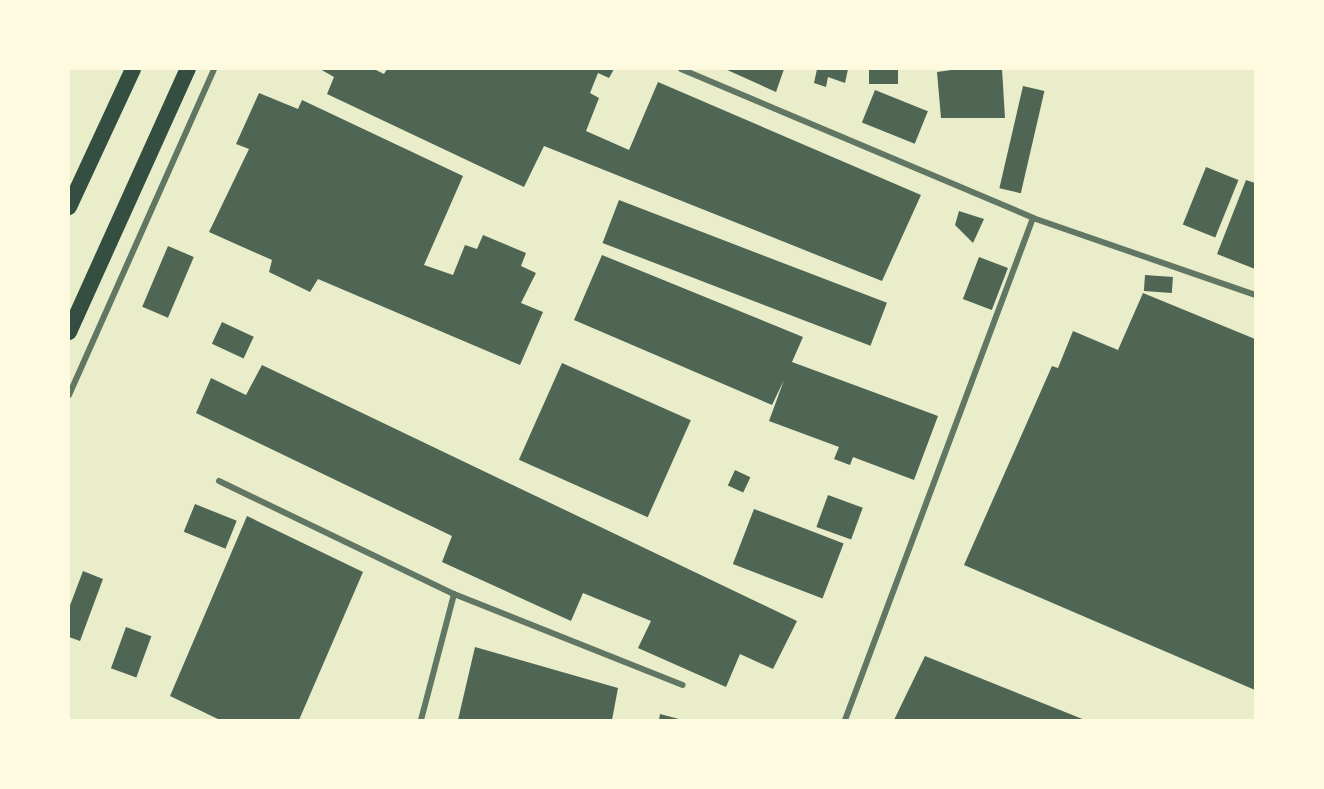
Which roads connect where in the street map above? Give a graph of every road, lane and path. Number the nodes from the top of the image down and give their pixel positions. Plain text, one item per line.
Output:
1 (133, 69) edge
2 (188, 69) edge
3 (214, 69) edge
4 (681, 69) edge
5 (69, 207) edge
6 (1033, 218) junction
7 (1255, 295) edge
8 (69, 332) edge
9 (69, 395) edge
10 (219, 481) dead end
11 (454, 594) junction
12 (683, 685) dead end
13 (421, 720) edge
14 (845, 720) edge

1 - 5 highway
2 - 8 highway
3 - 9 street
4 - 6 street
6 - 7 street
6 - 14 street
10 - 11 street
11 - 12 street
11 - 13 street

